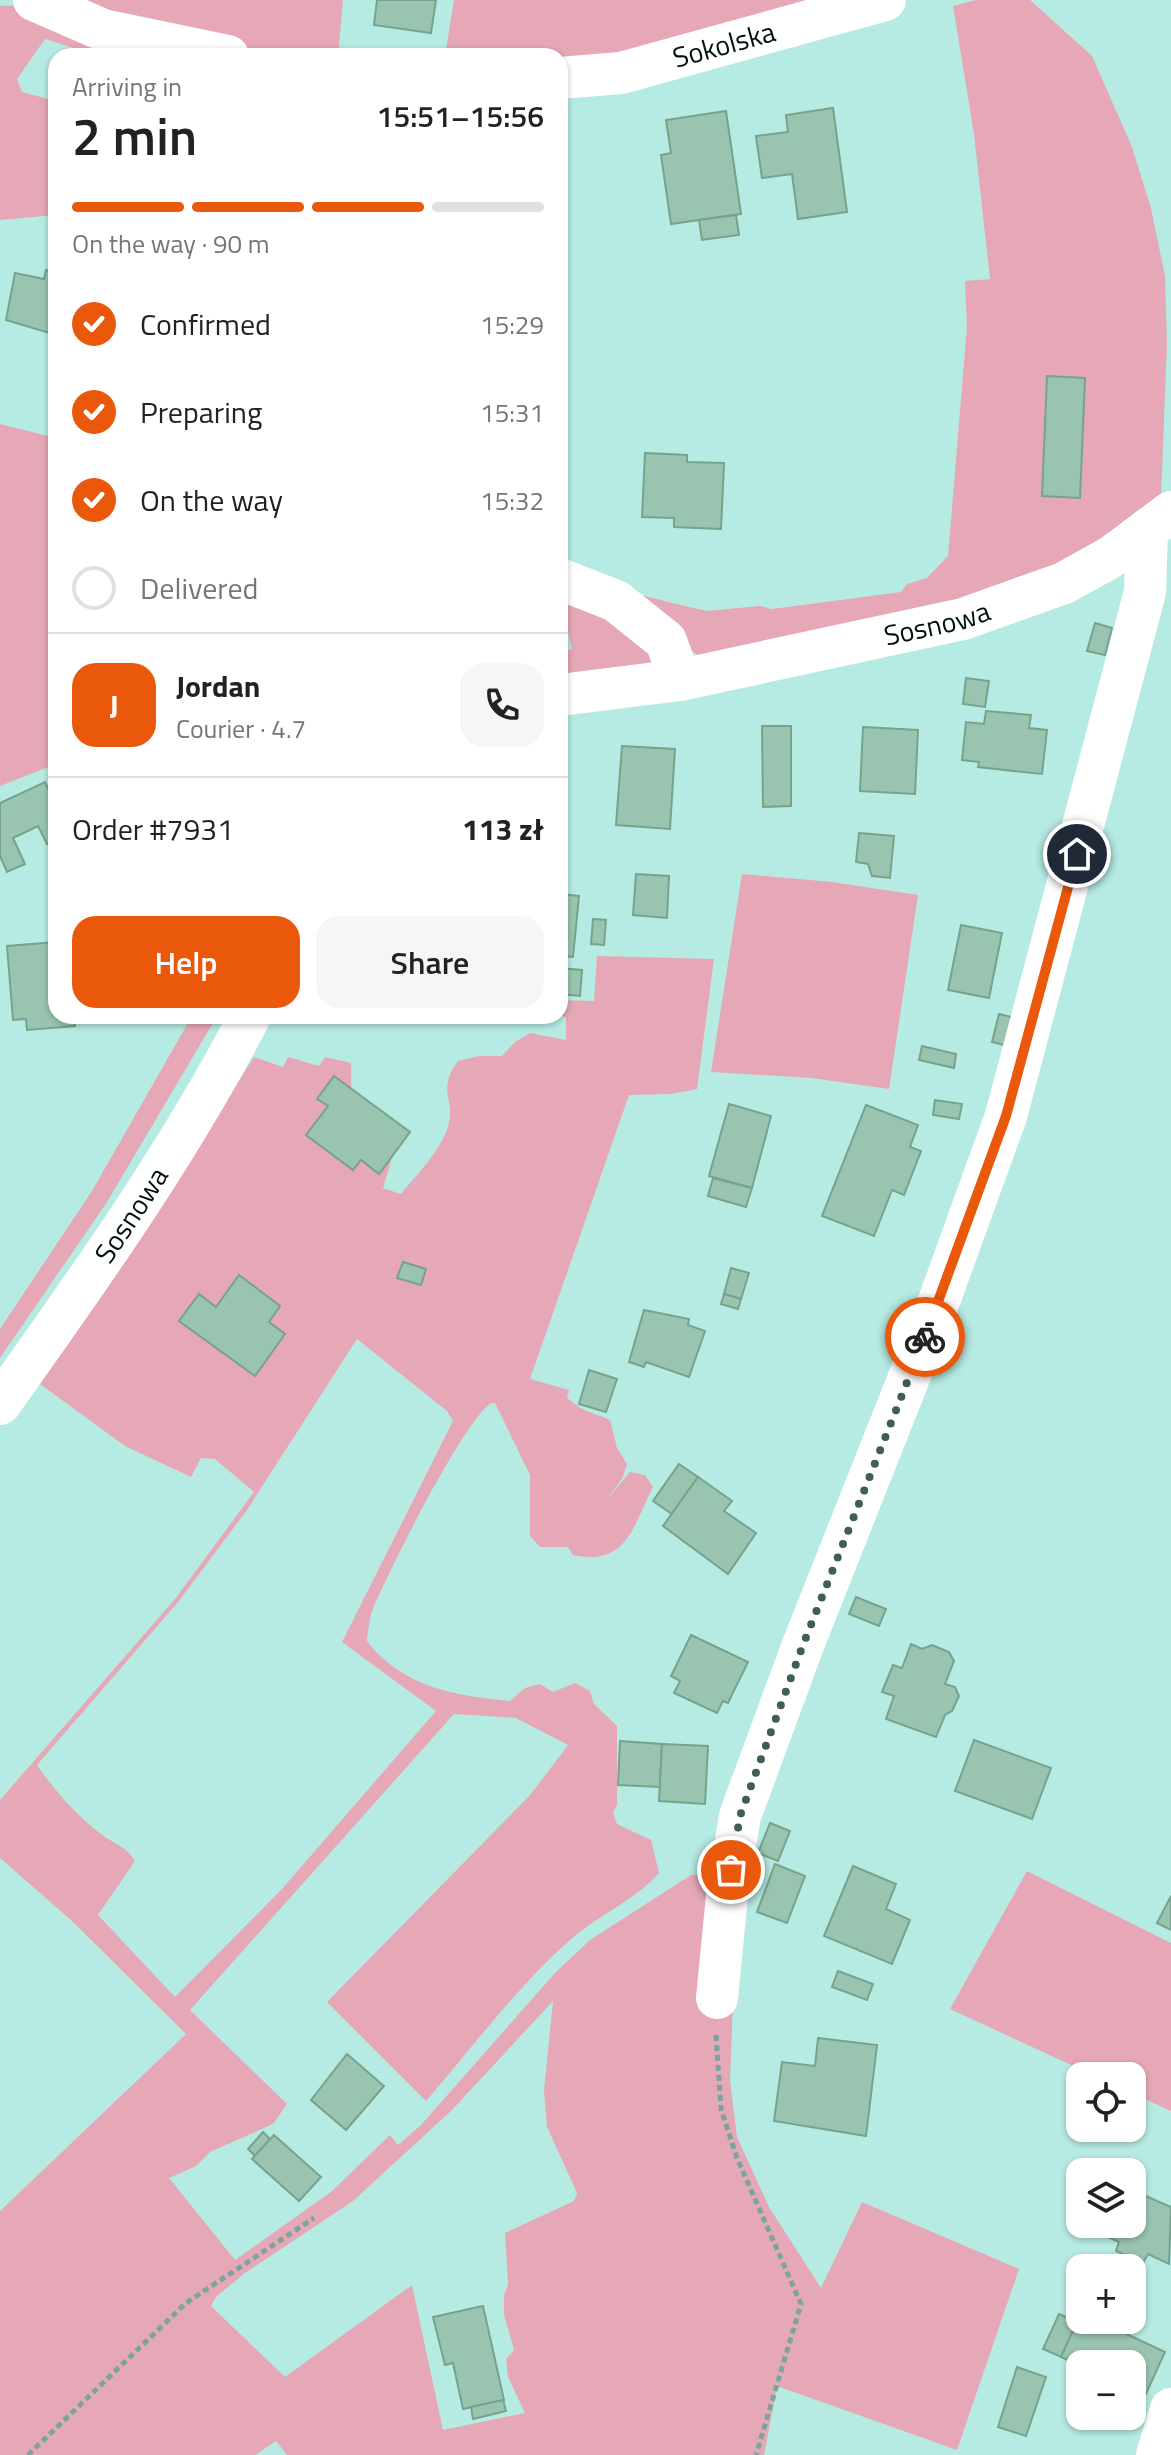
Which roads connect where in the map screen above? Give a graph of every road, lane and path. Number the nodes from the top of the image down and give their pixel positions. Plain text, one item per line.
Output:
1 (34, 0) edge
2 (885, 0) edge
3 (190, 48) edge
4 (568, 77) edge
5 (1159, 521) edge
6 (568, 582) edge
7 (680, 680) junction
8 (568, 694) edge
9 (246, 1024) edge
10 (0, 1404) edge
11 (717, 1998) joint
12 (314, 2218) dead end
13 (1171, 2409) edge
14 (28, 2455) edge
15 (756, 2455) edge
16 (1157, 2455) edge

1 - 3 street
2 - 4 street, Sokolska
5 - 7 street, Sosnowa
5 - 11 street
6 - 7 street
7 - 8 street, Sosnowa
9 - 10 street, Sosnowa
11 - 15 path
12 - 14 path
13 - 16 street

